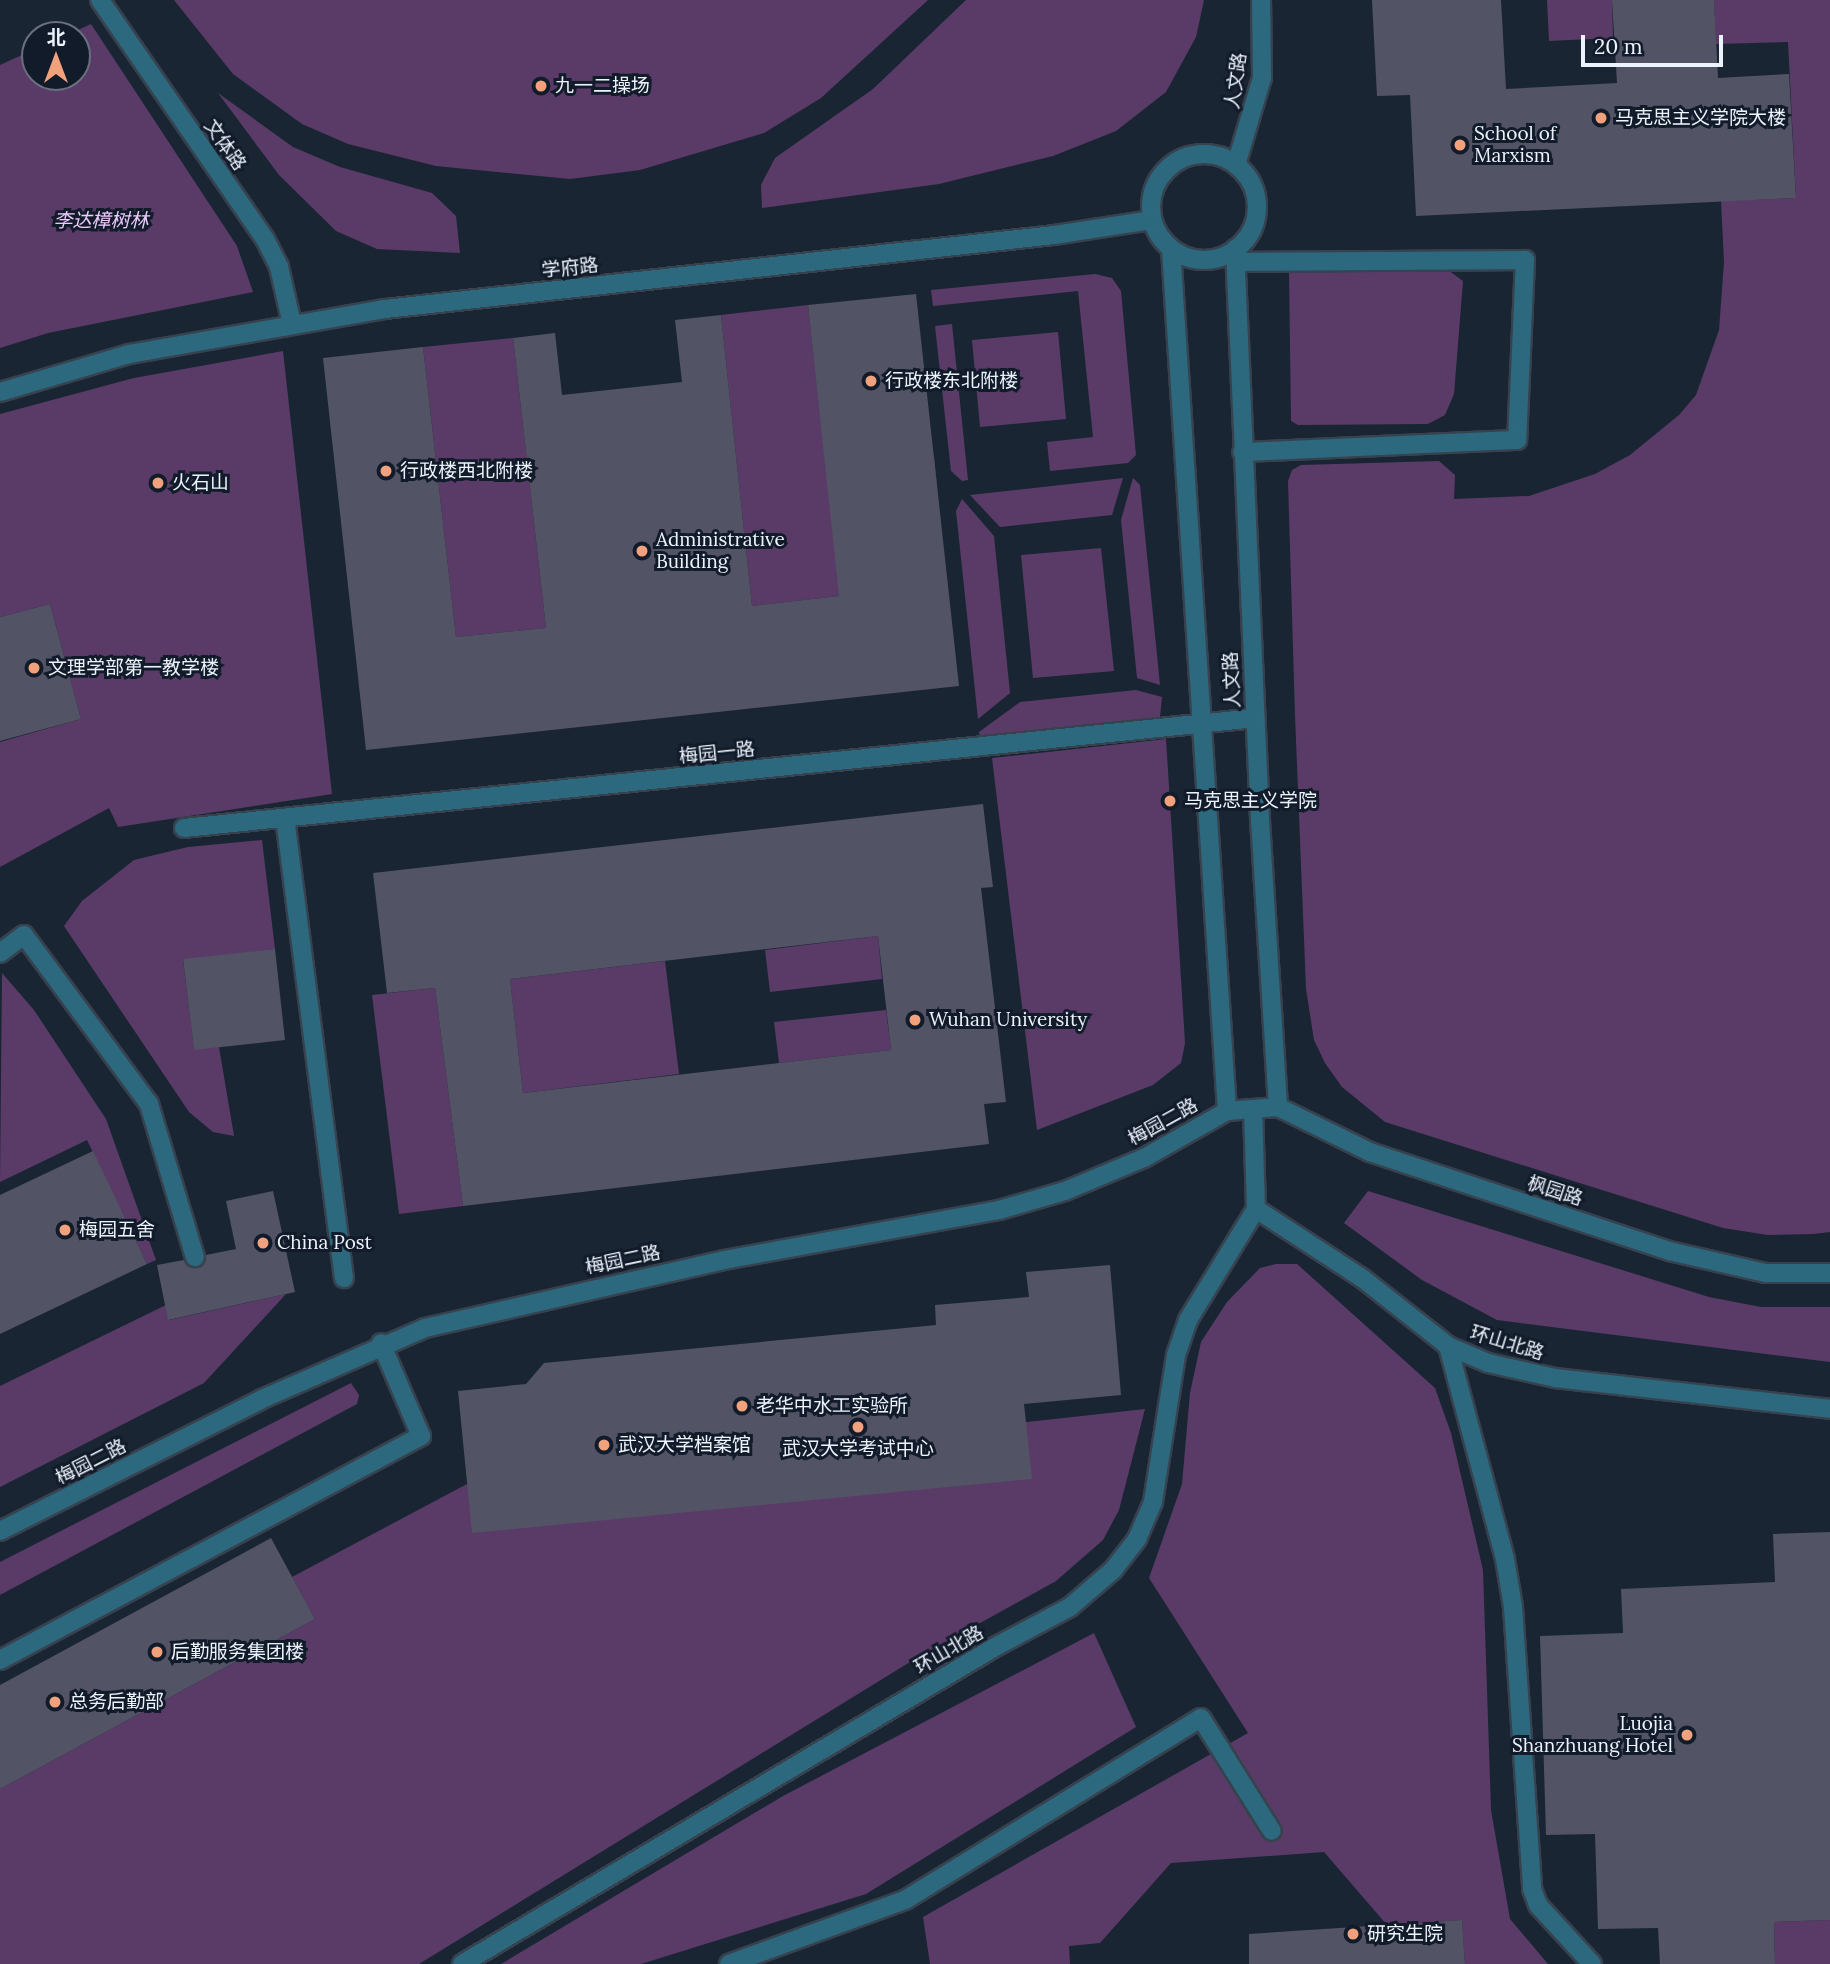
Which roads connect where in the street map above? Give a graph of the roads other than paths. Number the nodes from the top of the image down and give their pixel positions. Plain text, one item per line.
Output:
1 (100, 0) edge
2 (1261, 0) edge
3 (1236, 165) junction
4 (1152, 219) junction
5 (1171, 250) junction
6 (1236, 256) junction
7 (292, 324) junction
8 (0, 392) edge
9 (1242, 452) junction
10 (1255, 718) junction
11 (1202, 723) junction
12 (285, 818) junction
13 (184, 828) dead end
14 (0, 953) edge
15 (1278, 1108) junction
16 (1253, 1109) junction
17 (1227, 1111) junction
18 (1256, 1209) junction
19 (195, 1257) dead end
20 (1830, 1273) edge
21 (344, 1278) dead end
22 (381, 1343) junction
23 (1448, 1346) junction
24 (1830, 1409) edge
25 (0, 1531) edge
26 (0, 1660) edge
27 (1272, 1831) dead end
28 (462, 1964) edge
29 (729, 1964) edge
30 (1592, 1964) edge

1 - 7 street, 文体路
2 - 3 street, 人文路
3 - 4 street
3 - 6 street
4 - 5 street
4 - 7 street, 学府路
5 - 6 street
5 - 11 street
6 - 9 street, 人文路
6 - 9 street
7 - 8 street, 学府路
9 - 10 street, 人文路
10 - 11 street, 梅园一路
10 - 15 street, 人文路
11 - 12 street, 梅园一路
11 - 17 street
12 - 13 street, 梅园一路
12 - 21 street
14 - 19 street
15 - 16 street, 梅园二路
15 - 20 street, 枫园路
16 - 17 street, 梅园二路
16 - 18 street
17 - 22 street, 梅园二路
18 - 23 street, 环山北路
18 - 28 street, 环山北路
22 - 25 street, 梅园二路
22 - 26 street
23 - 24 street, 环山北路
23 - 30 street
27 - 29 street

